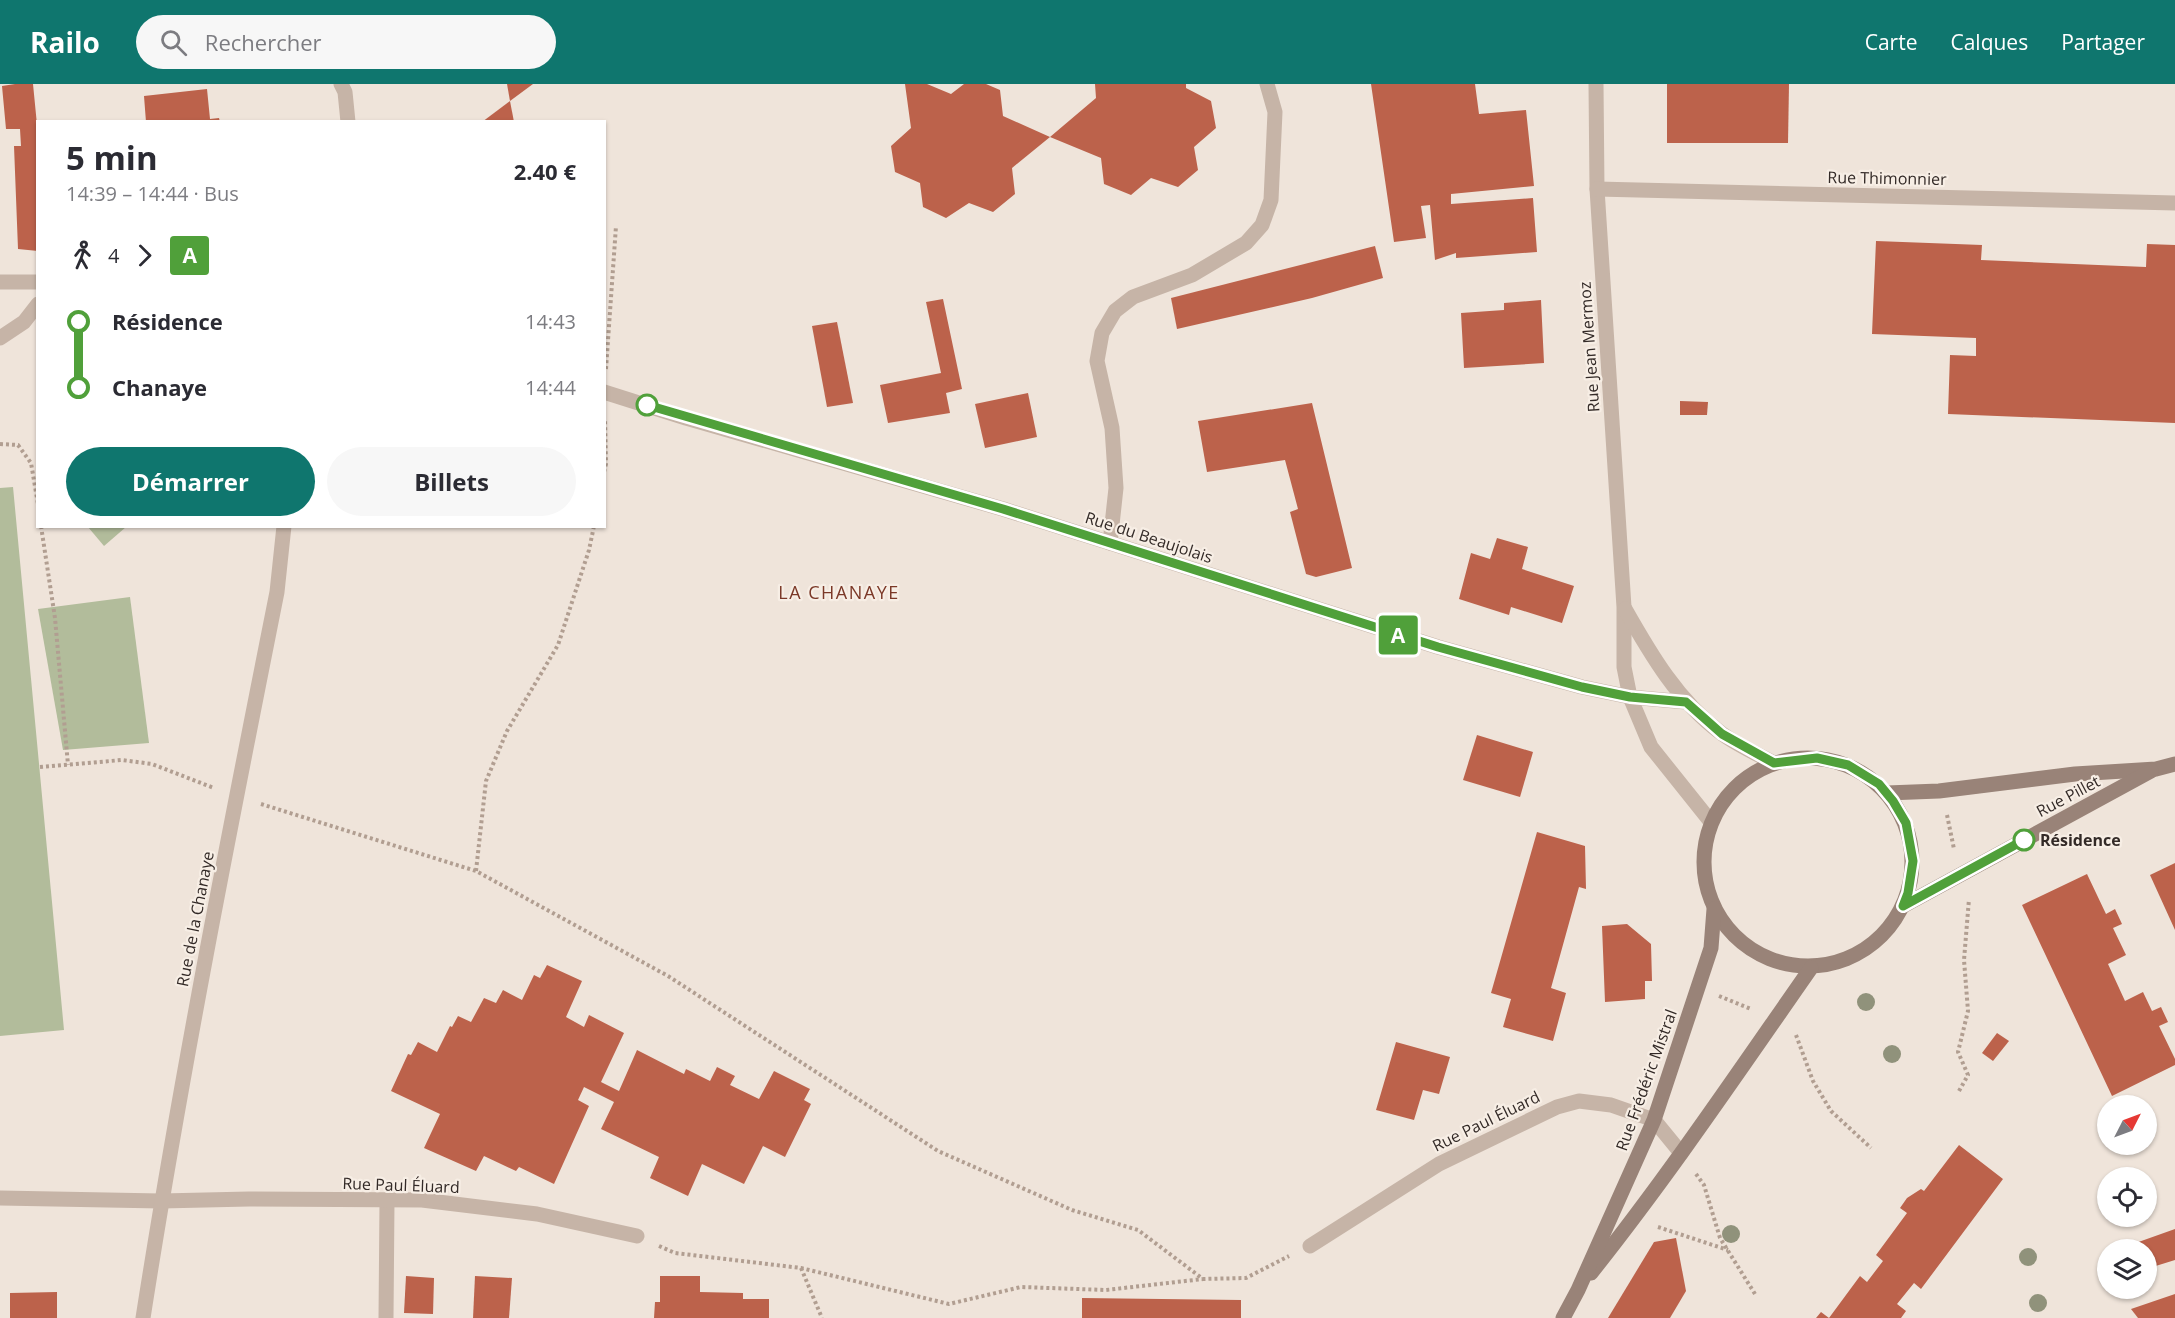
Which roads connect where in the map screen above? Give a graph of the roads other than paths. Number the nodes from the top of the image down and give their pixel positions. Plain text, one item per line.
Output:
1 (341, 84) edge
2 (1268, 84) edge
3 (1596, 84) edge
4 (348, 120) edge
5 (1597, 189) junction
6 (2175, 202) edge
7 (0, 282) edge
8 (36, 282) edge
9 (36, 307) edge
10 (0, 338) edge
11 (606, 386) edge
12 (284, 528) edge
13 (1110, 543) junction
14 (1624, 607) junction
15 (1630, 697) junction
16 (1686, 702) junction
17 (1774, 763) junction
18 (2175, 764) edge
19 (2156, 769) junction
20 (1887, 793) junction
21 (1711, 822) junction
22 (1903, 906) junction
23 (1714, 909) junction
24 (1811, 968) junction
25 (1654, 1120) junction
26 (1681, 1153) junction
27 (0, 1198) edge
28 (161, 1201) junction
29 (387, 1201) junction
30 (637, 1236) road end
31 (1310, 1246) road end
32 (1578, 1290) junction
33 (143, 1318) edge
34 (386, 1318) edge
35 (1563, 1318) edge

1 - 4 street
2 - 13 street
3 - 5 street, Rue Jean Mermoz
5 - 6 street, Rue Thimonnier
5 - 14 street, Rue Jean Mermoz
7 - 8 street
9 - 10 street
11 - 13 street, Rue du Beaujolais
12 - 28 street, Rue de la Chanaye
13 - 15 street, Rue du Beaujolais
14 - 15 street, Rue Jean Mermoz
14 - 16 street, Rue Jean Mermoz
15 - 16 street, Rue du Beaujolais
15 - 21 street, Rue Jean Mermoz
16 - 17 street, Rue Jean Mermoz
17 - 20 street
17 - 21 street
18 - 19 street, Rue Pillet
19 - 20 street, Rue Pillet
19 - 22 street, Rue Pillet
20 - 22 street
21 - 23 street
22 - 24 street
23 - 24 street
23 - 25 street, Rue Frédéric Mistral
24 - 26 street, Rue Frédéric Mistral
25 - 26 street
25 - 31 street, Rue Paul Éluard
25 - 32 street, Rue Frédéric Mistral
26 - 32 street, Rue Frédéric Mistral
27 - 28 street, Rue Paul Éluard
28 - 29 street, Rue Paul Éluard
28 - 33 street, Rue de la Chanaye
29 - 30 street, Rue Paul Éluard
29 - 34 street
32 - 35 street, Rue Frédéric Mistral

